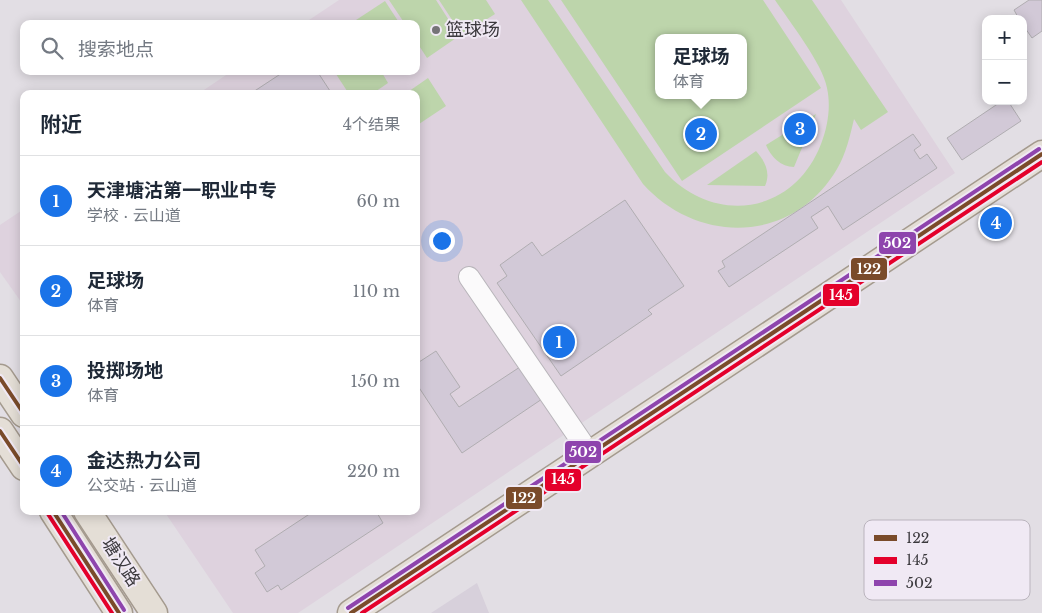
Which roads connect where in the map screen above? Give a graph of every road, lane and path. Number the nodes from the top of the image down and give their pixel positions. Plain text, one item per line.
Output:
1 (1042, 154) edge
2 (1042, 171) edge
3 (469, 277) dead end
4 (0, 378) edge
5 (20, 408) edge
6 (0, 431) edge
7 (590, 454) junction
8 (20, 461) edge
9 (56, 515) edge
10 (90, 515) edge
11 (119, 613) edge
12 (154, 613) edge
13 (351, 613) edge
14 (378, 613) edge

1 - 7 main road
2 - 14 main road
3 - 7 lane
4 - 5 main road
6 - 8 main road
7 - 13 main road
9 - 11 main road, 塘汉路
10 - 12 main road, 塘汉路

